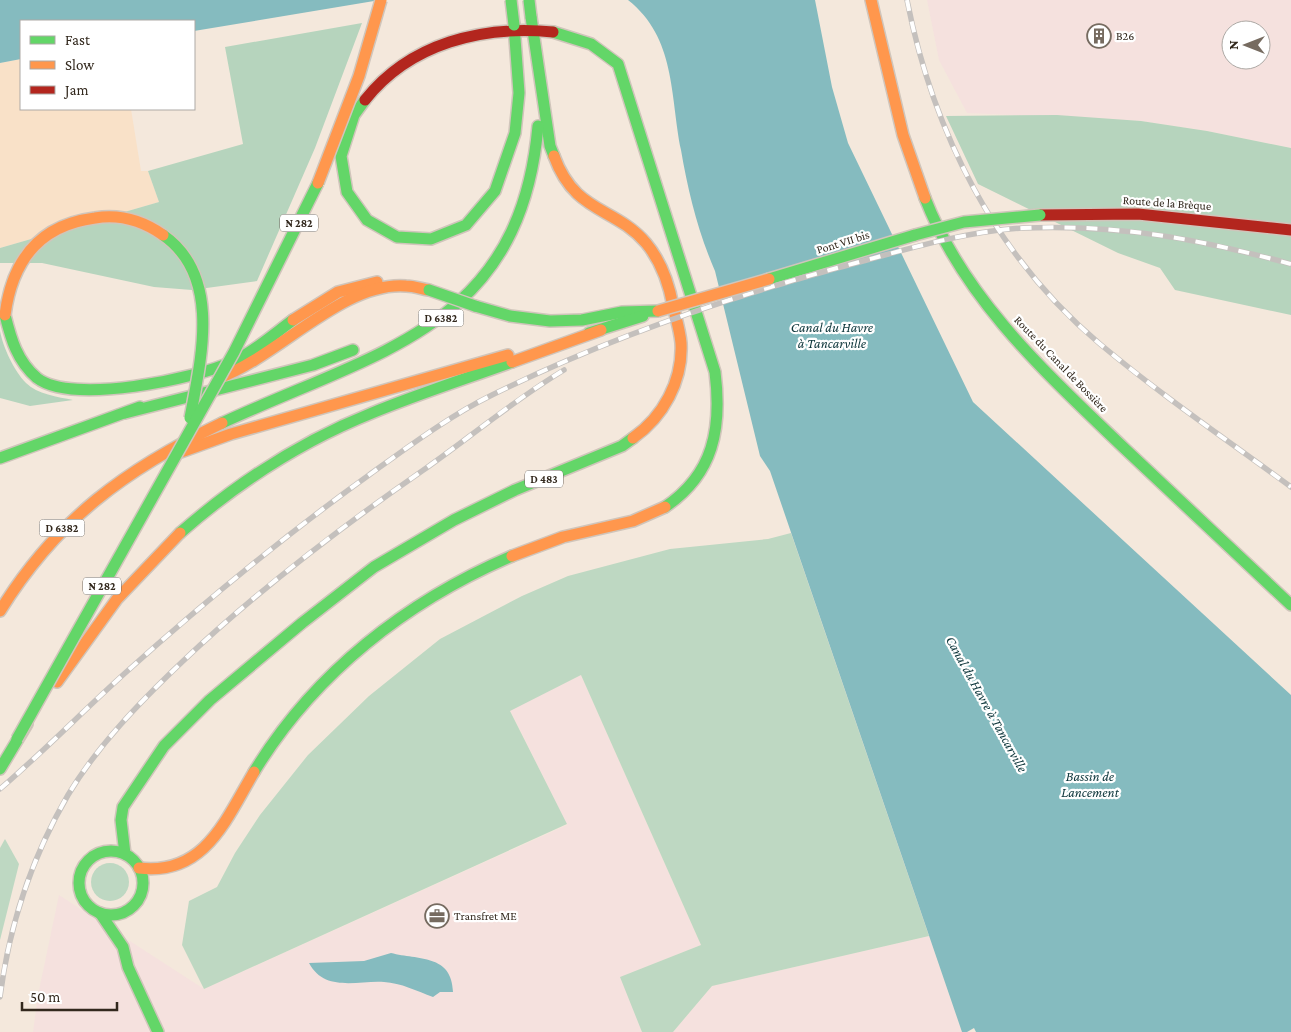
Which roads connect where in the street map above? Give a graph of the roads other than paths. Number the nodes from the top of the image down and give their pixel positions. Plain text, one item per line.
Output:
1 (381, 0) edge
2 (529, 0) edge
3 (871, 0) edge
4 (506, 2) edge
5 (542, 2) dead end
6 (531, 18) junction
7 (514, 25) junction
8 (424, 39) dead end
9 (604, 39) dead end
10 (1040, 215) joint
11 (1291, 230) edge
12 (416, 286) junction
13 (658, 311) junction
14 (601, 330) junction
15 (380, 340) dead end
16 (364, 346) dead end
17 (126, 413) junction
18 (188, 433) junction
19 (0, 458) edge
20 (145, 465) junction
21 (1291, 605) edge
22 (0, 611) edge
23 (17, 739) junction
24 (0, 769) edge
25 (125, 854) junction
26 (139, 868) junction
27 (128, 909) junction
28 (100, 912) junction
29 (123, 947) junction
30 (158, 1032) edge

1 - 18 main road, N 282, bridge
2 - 6 main road, D 6382, bridge
3 - 21 main road, Route du Canal de Bossière
4 - 5 main road
4 - 7 main road, D 6382, bridge
6 - 20 main road, D 6382
6 - 25 main road, D 483
7 - 8 main road
7 - 15 main road, D 6382
9 - 26 main road
10 - 11 main road, Route de la Brèque
10 - 13 main road, Pont VII bis, bridge
12 - 13 main road, bridge
12 - 17 main road
12 - 18 main road, bridge
13 - 14 main road
14 - 20 main road
14 - 23 main road, bridge
16 - 17 main road
17 - 19 main road
18 - 23 main road, N 282, bridge
20 - 22 main road, D 6382
23 - 24 main road, N 282
25 - 26 main road
25 - 28 main road
26 - 27 main road
27 - 28 main road
27 - 29 main road
28 - 29 main road
29 - 30 main road

